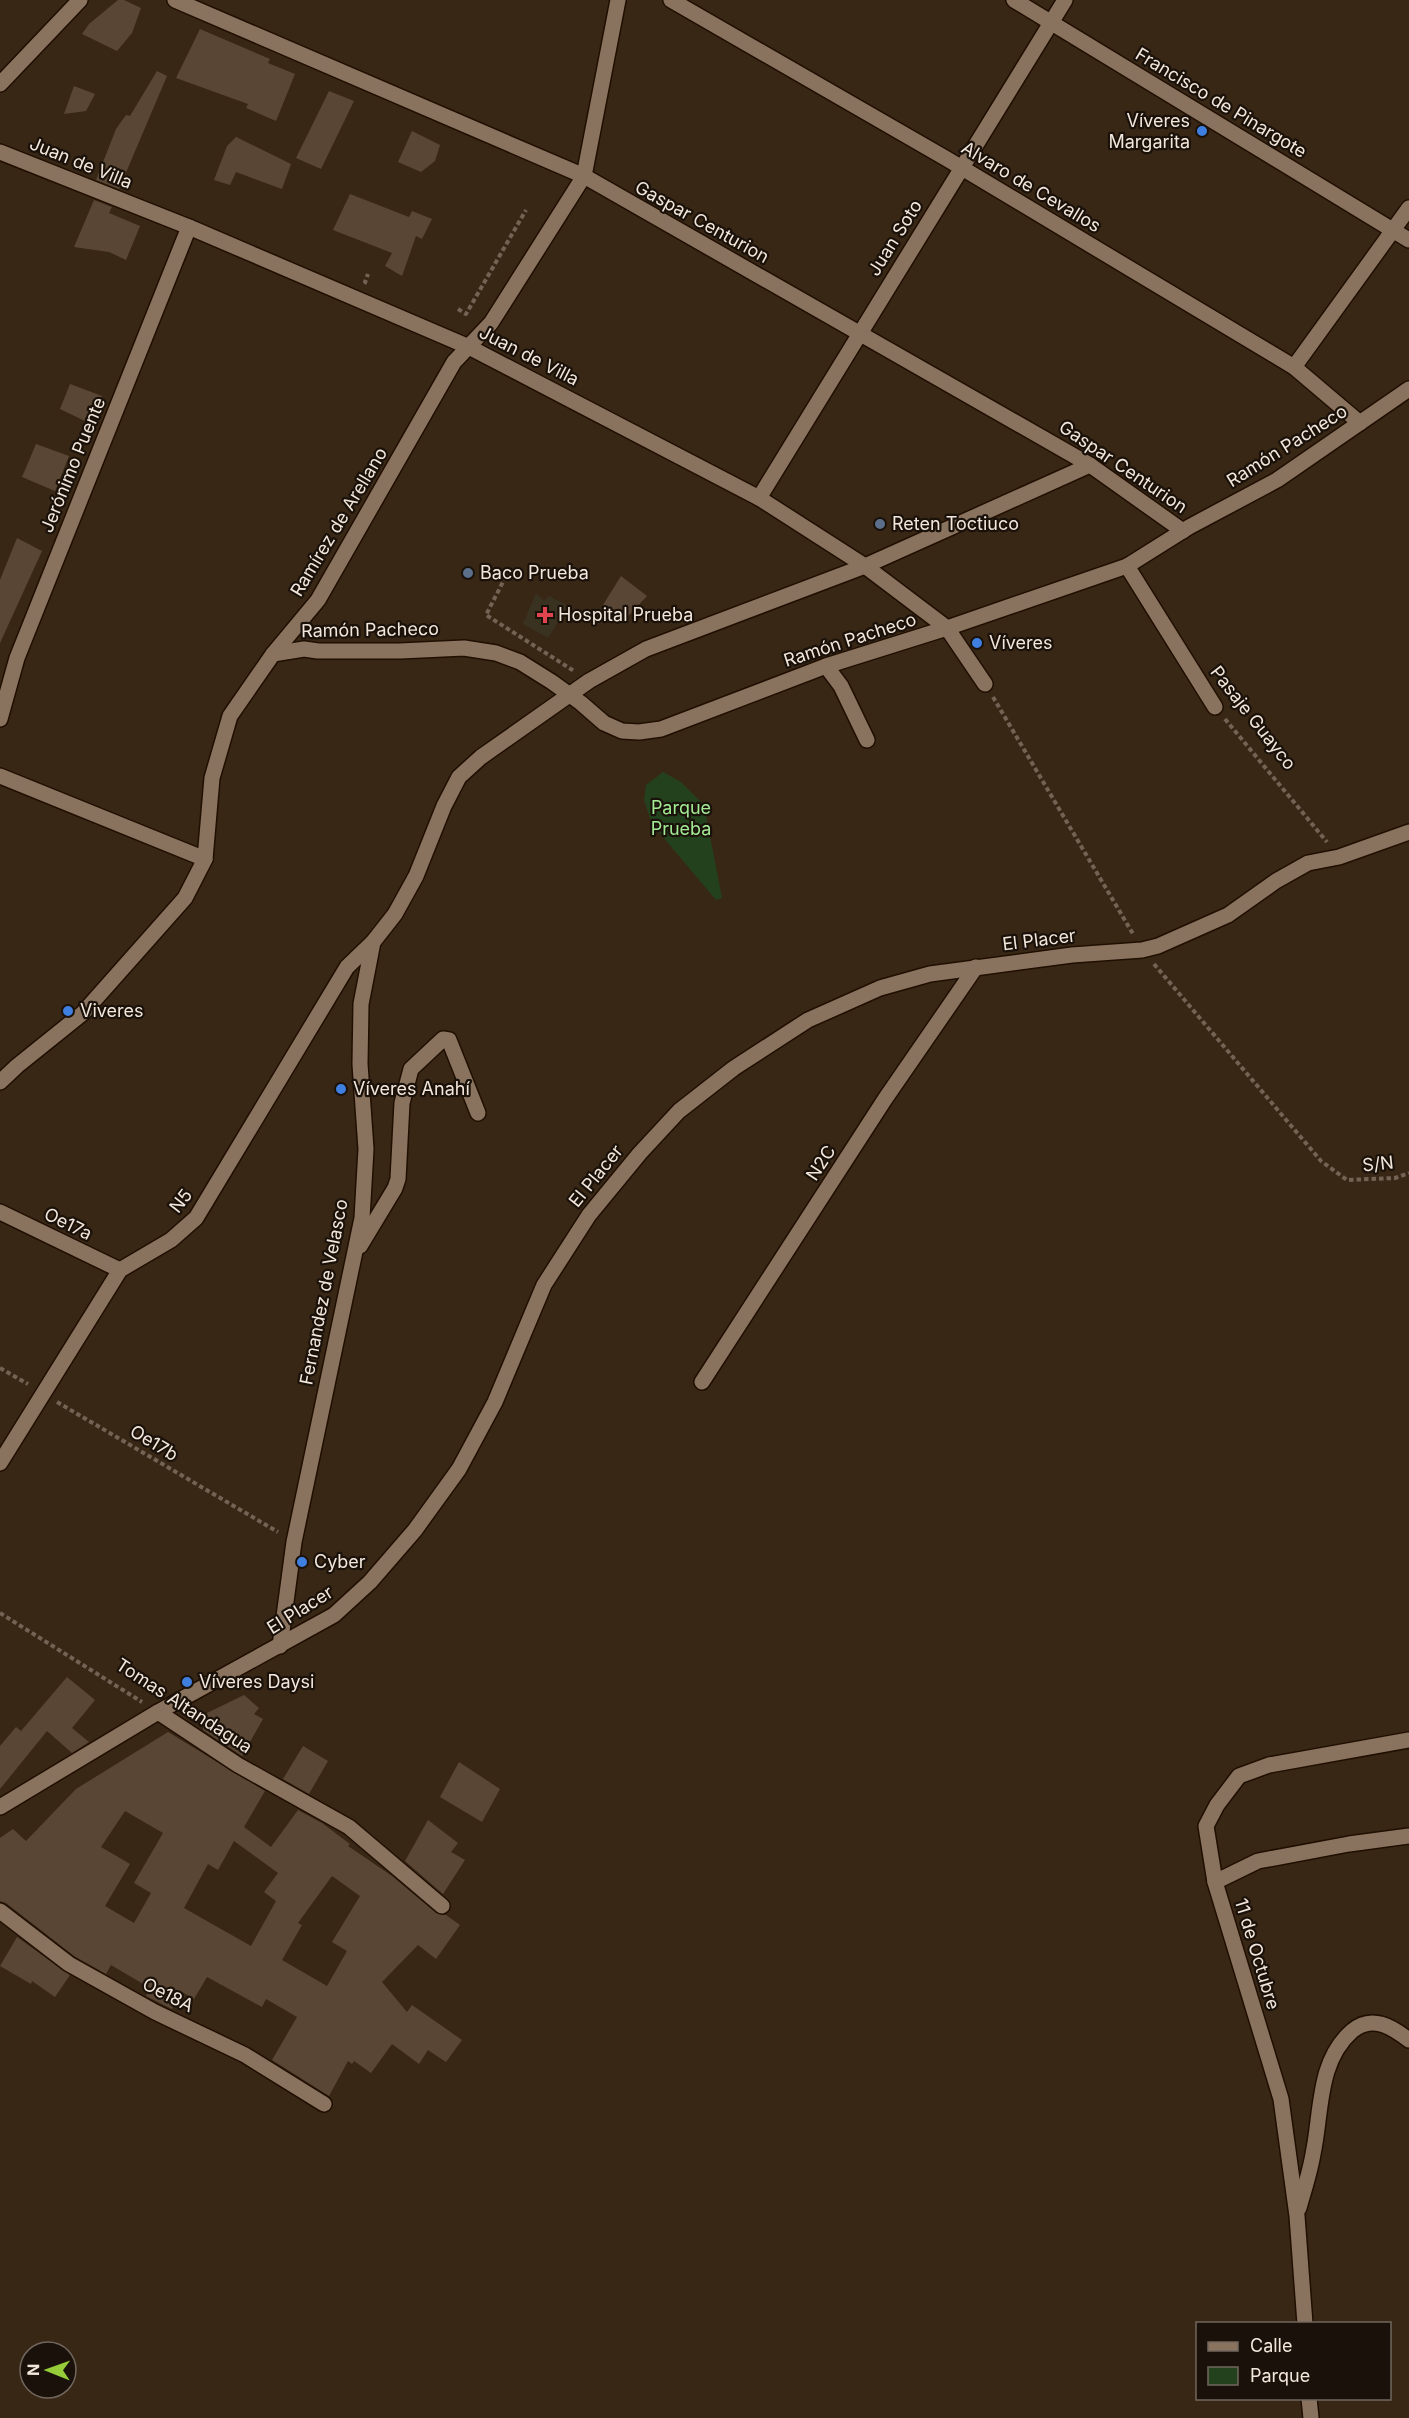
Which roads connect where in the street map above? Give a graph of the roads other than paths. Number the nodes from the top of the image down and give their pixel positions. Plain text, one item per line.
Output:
1 (80, 0) edge
2 (175, 0) edge
3 (618, 0) edge
4 (670, 0) edge
5 (1014, 0) edge
6 (1065, 0) edge
7 (1050, 23) junction
8 (0, 84) edge
9 (0, 152) edge
10 (962, 168) junction
11 (584, 176) junction
12 (1409, 208) edge
13 (189, 227) junction
14 (1394, 231) junction
15 (1409, 240) edge
16 (860, 333) junction
17 (469, 346) junction
18 (1294, 367) junction
19 (1409, 389) edge
20 (1360, 423) junction
21 (1090, 465) junction
22 (759, 498) junction
23 (1183, 531) junction
24 (865, 566) junction
25 (1127, 566) junction
26 (947, 628) junction
27 (273, 654) junction
28 (826, 666) junction
29 (985, 684) dead end
30 (570, 694) junction
31 (1215, 706) road end
32 (0, 719) edge
33 (867, 740) dead end
34 (0, 776) edge
35 (1409, 832) edge
36 (205, 859) junction
37 (373, 942) junction
38 (976, 967) junction
39 (0, 1082) edge
40 (478, 1113) dead end
41 (0, 1212) edge
42 (353, 1258) junction
43 (120, 1270) junction
44 (702, 1382) dead end
45 (0, 1463) edge
46 (280, 1646) junction
47 (158, 1712) junction
48 (1409, 1740) edge
49 (0, 1807) edge
50 (1409, 1836) edge
51 (1215, 1882) junction
52 (442, 1906) dead end
53 (0, 1911) edge
54 (1409, 2040) edge
55 (324, 2104) dead end
56 (1297, 2216) junction
57 (1305, 2322) edge
58 (1310, 2400) edge
59 (1311, 2418) edge

1 - 8 street
2 - 11 street, Gaspar Centurion
3 - 11 street, Ramírez de Arellano
4 - 10 street, Alvaro de Cevallos
5 - 7 street, Francisco de Pinargote
6 - 7 street, Juan Soto
7 - 10 street, Juan Soto
7 - 14 street, Francisco de Pinargote
9 - 13 street, Juan de Villa
10 - 16 street, Juan Soto
10 - 18 street, Alvaro de Cevallos
11 - 16 street, Gaspar Centurion
11 - 17 street, Ramírez de Arellano
12 - 14 street
13 - 17 street, Juan de Villa
13 - 32 street, Jerónimo Puente
14 - 15 street, Francisco de Pinargote
14 - 18 street
16 - 21 street, Gaspar Centurion
16 - 22 street, Juan Soto
17 - 22 street, Juan de Villa
17 - 27 street, Ramírez de Arellano
18 - 20 street, Alvaro de Cevallos
19 - 20 street, Ramón Pacheco
20 - 23 street, Ramón Pacheco
21 - 23 street, Gaspar Centurion
21 - 24 street, N5
22 - 24 street, Juan de Villa
23 - 25 street, Ramón Pacheco
24 - 26 street, Juan de Villa
24 - 30 street, N5
25 - 26 street, Ramón Pacheco
25 - 31 street, Pasaje Guayco
26 - 28 street, Ramón Pacheco
26 - 29 street, Juan de Villa
27 - 30 street, Ramón Pacheco
27 - 36 street, Ramírez de Arellano
28 - 30 street, Ramón Pacheco
28 - 33 street
30 - 37 street, N5
34 - 36 street
35 - 38 street, El Placer
36 - 39 street, Ramírez de Arellano
37 - 42 street, Fernandez de Velasco
37 - 43 street, N5
38 - 44 street, N2C
38 - 46 street, El Placer
40 - 42 street
41 - 43 street, Oe17a
42 - 46 street, Fernandez de Velasco
43 - 45 street, N5
46 - 47 street, El Placer
47 - 49 street, El Placer
47 - 52 street, Tomas Altandagua
48 - 51 street, 11 de Octubre
50 - 51 street
51 - 56 street, 11 de Octubre
53 - 55 street, Oe18A
54 - 56 street
56 - 57 street, 11 de Octubre
58 - 59 street

